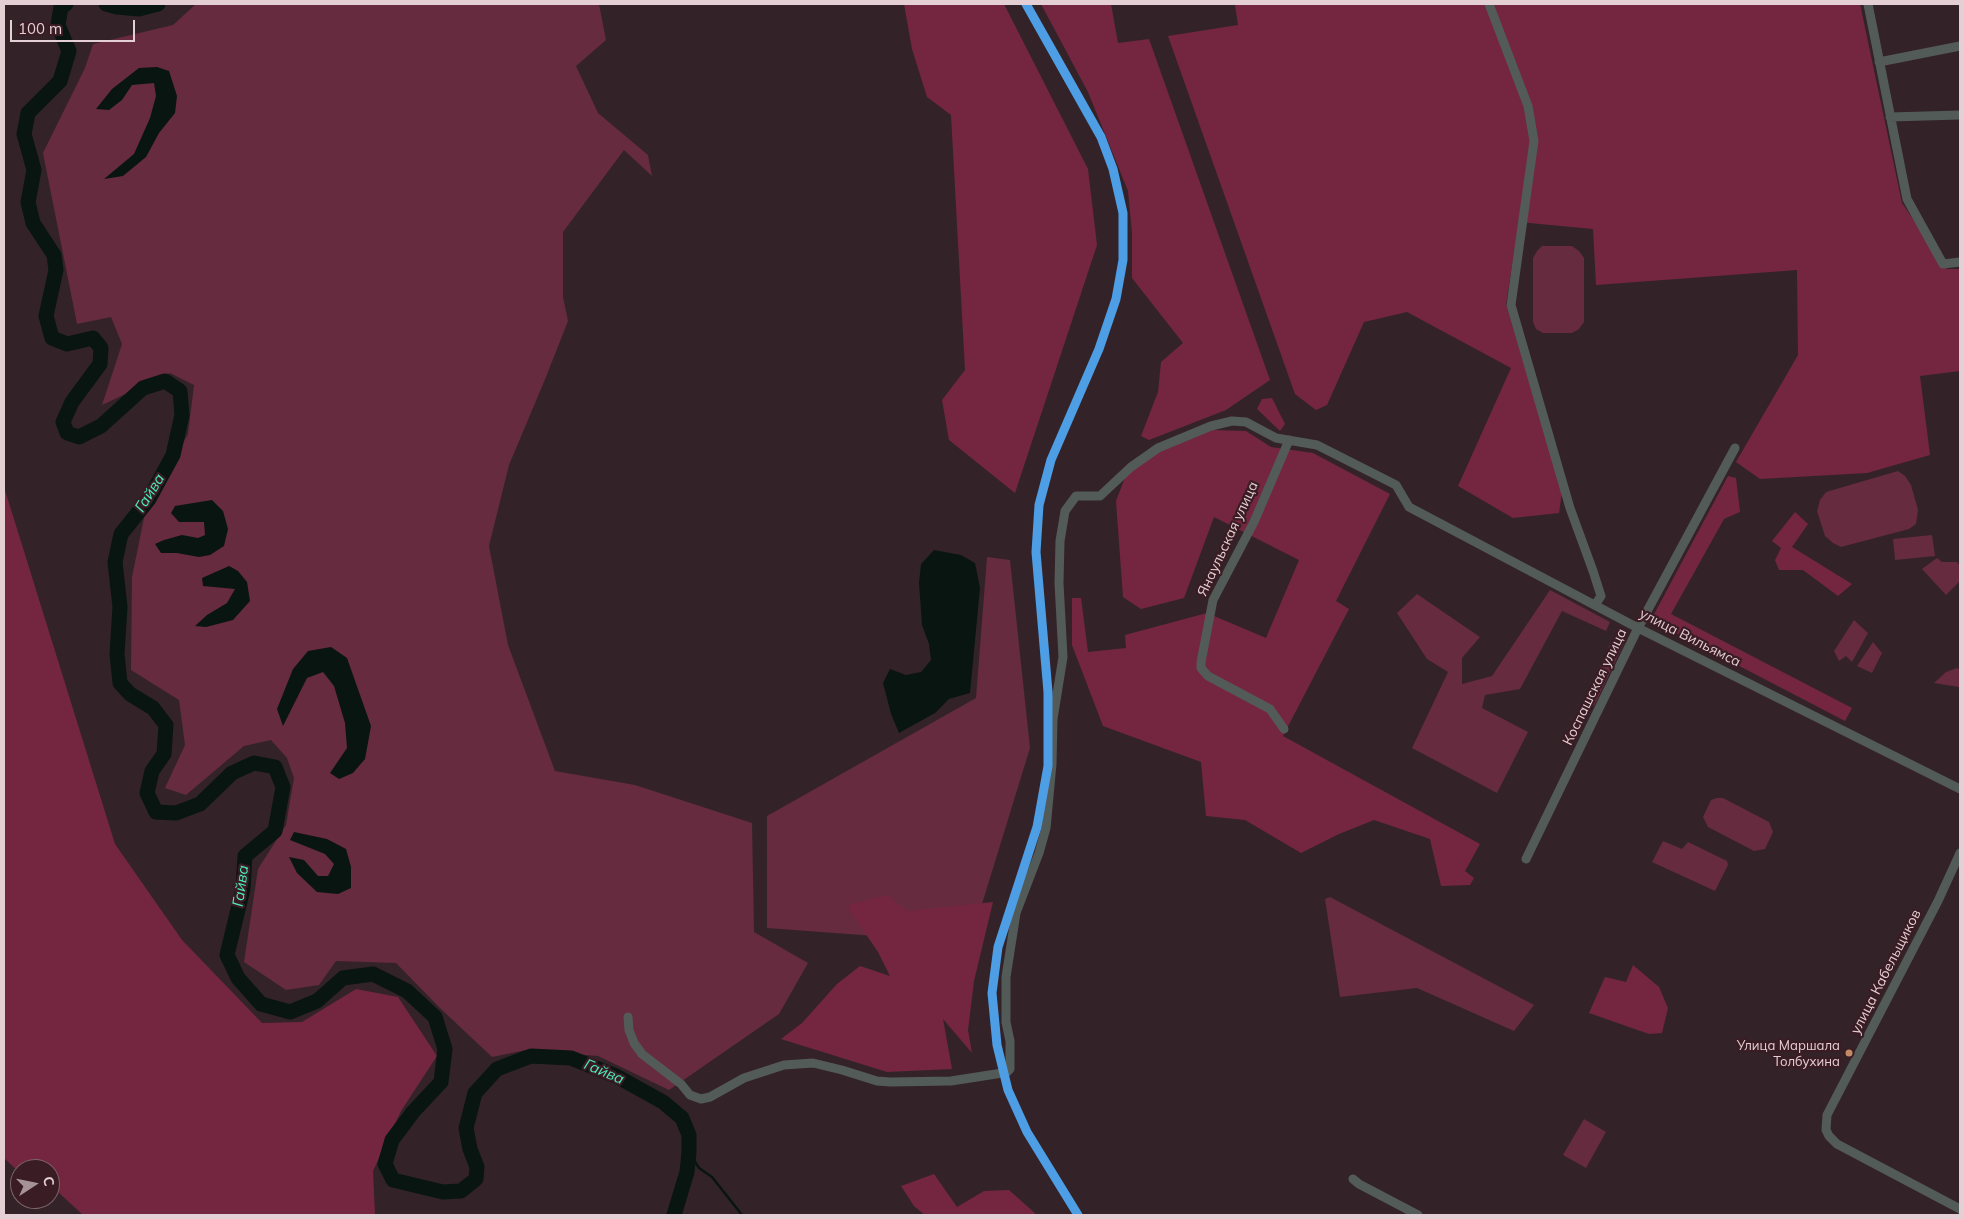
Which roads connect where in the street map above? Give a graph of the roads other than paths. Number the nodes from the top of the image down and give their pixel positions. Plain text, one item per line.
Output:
1 (1488, 4) edge
2 (1868, 4) edge
3 (1960, 46) edge
4 (1879, 62) junction
5 (1960, 115) edge
6 (1890, 116) junction
7 (1960, 262) edge
8 (1289, 440) junction
9 (1735, 448) dead end
10 (1595, 605) junction
11 (1638, 628) junction
12 (1284, 729) dead end
13 (1960, 789) edge
14 (1960, 853) edge
15 (1526, 859) dead end
16 (628, 1017) dead end
17 (1353, 1179) dead end
18 (1960, 1209) edge
19 (1418, 1215) edge

1 - 10 street
2 - 4 street
3 - 4 street
4 - 6 street
5 - 6 street
6 - 7 street
8 - 10 street, улица Вильямса
8 - 12 street, Янаульская улица
8 - 16 street
9 - 11 street, Коспашская улица
10 - 11 street, улица Вильямса
11 - 13 street, улица Вильямса
11 - 15 street, Коспашская улица
14 - 18 street, улица Кабельщиков
17 - 19 street

